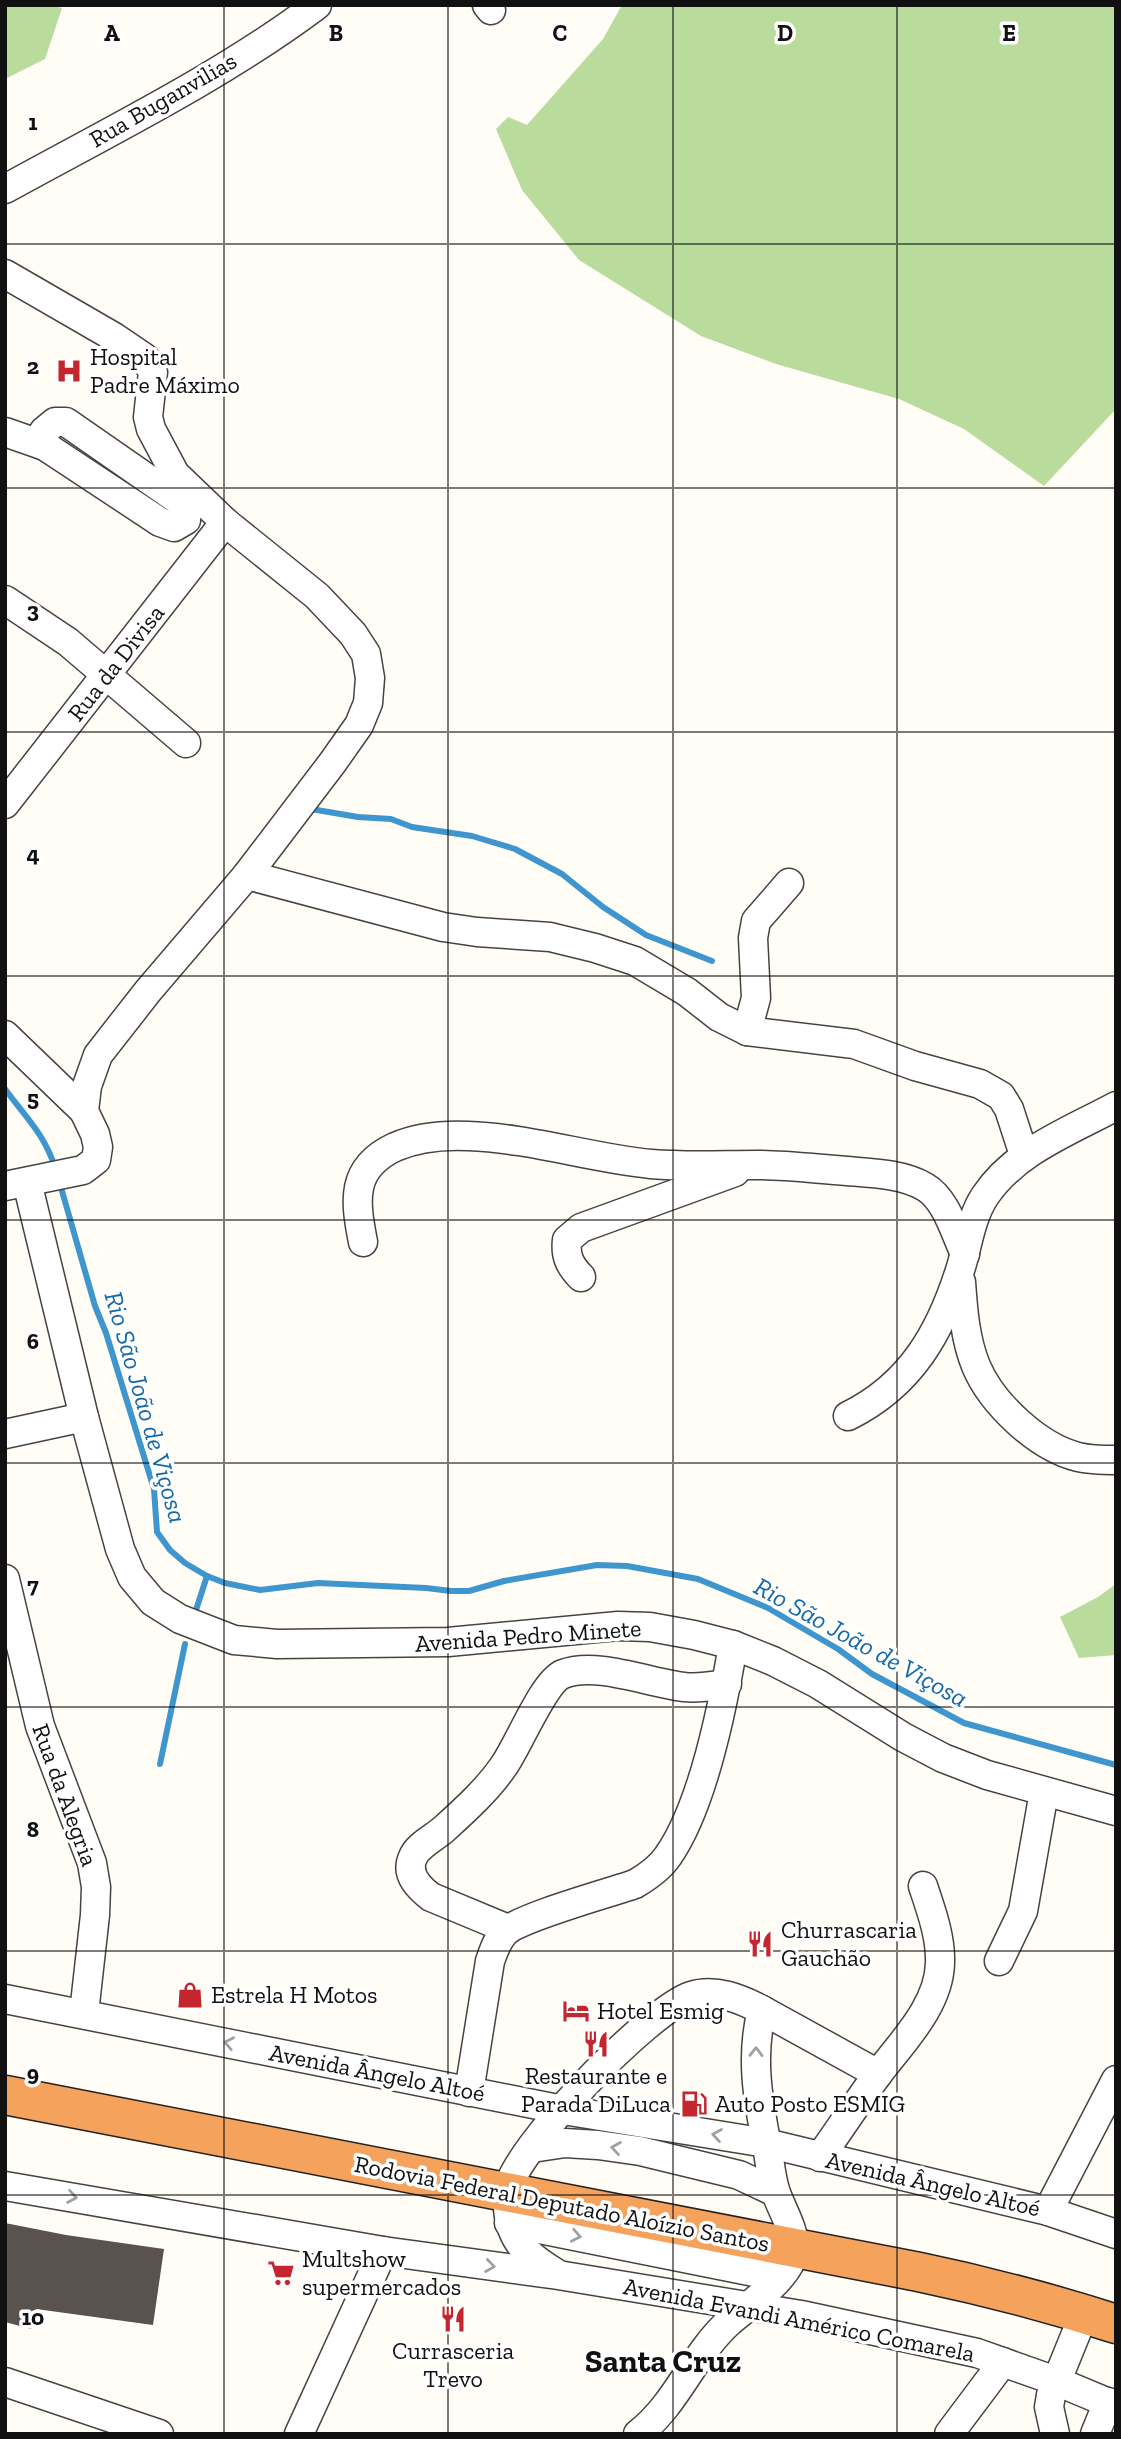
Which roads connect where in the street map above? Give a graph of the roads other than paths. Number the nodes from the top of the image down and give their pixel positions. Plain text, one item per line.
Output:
1 (317, 5) edge
2 (5, 189) edge
3 (5, 274) edge
4 (5, 432) edge
5 (188, 498) junction
6 (225, 522) junction
7 (5, 600) edge
8 (108, 674) junction
9 (186, 743) dead end
10 (5, 804) edge
11 (247, 875) junction
12 (789, 883) dead end
13 (747, 1031) junction
14 (5, 1035) edge
15 (1116, 1106) edge
16 (85, 1111) junction
17 (1024, 1155) junction
18 (758, 1165) junction
19 (27, 1182) edge
20 (363, 1242) dead end
21 (962, 1261) junction
22 (581, 1277) dead end
23 (848, 1416) dead end
24 (84, 1417) junction
25 (5, 1433) edge
26 (1116, 1460) edge
27 (5, 1579) edge
28 (733, 1645) junction
29 (727, 1685) junction
30 (17, 1692) edge
31 (1044, 1793) junction
32 (1116, 1811) edge
33 (922, 1886) dead end
34 (508, 1929) junction
35 (999, 1961) dead end
36 (5, 1999) edge
37 (762, 2010) junction
38 (83, 2013) junction
39 (878, 2074) junction
40 (1116, 2080) edge
41 (469, 2092) junction
42 (5, 2095) edge
43 (563, 2110) junction
44 (766, 2143) junction
45 (532, 2148) junction
46 (820, 2157) junction
47 (5, 2186) edge
48 (775, 2192) junction
49 (508, 2208) junction
50 (1048, 2211) junction
51 (1116, 2234) edge
52 (383, 2251) junction
53 (786, 2263) junction
54 (558, 2275) junction
55 (747, 2306) junction
56 (1100, 2319) edge
57 (1003, 2362) junction
58 (1056, 2381) junction
59 (5, 2382) edge
60 (1112, 2404) edge
61 (110, 2425) edge
62 (159, 2434) edge
63 (299, 2434) edge
64 (638, 2434) edge
65 (949, 2434) edge
66 (1055, 2434) edge
67 (1095, 2434) edge

1 - 2 street, Rua Buganvilias
3 - 5 street
4 - 5 street
5 - 6 street
6 - 8 street, Rua da Divisa
6 - 11 street
7 - 8 street
8 - 9 street
8 - 10 street, Rua da Divisa
11 - 13 street
11 - 16 street
12 - 13 street
13 - 17 street
14 - 16 street
15 - 17 street
16 - 19 street
17 - 21 street
18 - 20 street
18 - 21 street
18 - 22 street
19 - 24 street, Avenida Pedro Minete
21 - 23 street
21 - 26 street
24 - 25 street
24 - 28 street, Avenida Pedro Minete
27 - 30 street, Rua da Alegria
28 - 29 street
28 - 31 street, Avenida Pedro Minete
29 - 34 street
29 - 34 street
30 - 38 street, Rua da Alegria
31 - 32 street, Avenida Pedro Minete
31 - 35 street
33 - 39 street
34 - 41 street
36 - 38 street, Avenida Ângelo Altoé
37 - 39 street
37 - 43 street
44 -> 37 street
41 -> 38 street, Avenida Ângelo Altoé
39 - 46 street
40 - 50 street
41 - 43 street, Avenida Ângelo Altoé
42 - 49 highway, Rodovia Federal Deputado Aloízio Santos
44 -> 43 street, Avenida Ângelo Altoé
43 - 45 street
44 - 46 street, Avenida Ângelo Altoé
44 - 48 street
48 -> 45 street
45 - 49 street
46 - 50 street, Avenida Ângelo Altoé
47 -> 52 street, Avenida Evandi Américo Comarela
48 - 53 street
49 - 53 highway, Rodovia Federal Deputado Aloízio Santos
49 - 54 street
50 - 51 street, Avenida Ângelo Altoé
52 -> 54 street, Avenida Evandi Américo Comarela
52 - 63 street
53 - 55 street
53 - 56 highway, Rodovia Federal Deputado Aloízio Santos
54 - 55 street, Avenida Evandi Américo Comarela
55 - 57 street, Avenida Evandi Américo Comarela
55 - 64 street
56 - 58 street
57 - 58 street, Avenida Evandi Américo Comarela
57 - 65 street
58 - 60 street, Avenida Evandi Américo Comarela
58 - 66 street
59 - 61 street
60 - 67 street
61 - 62 street

